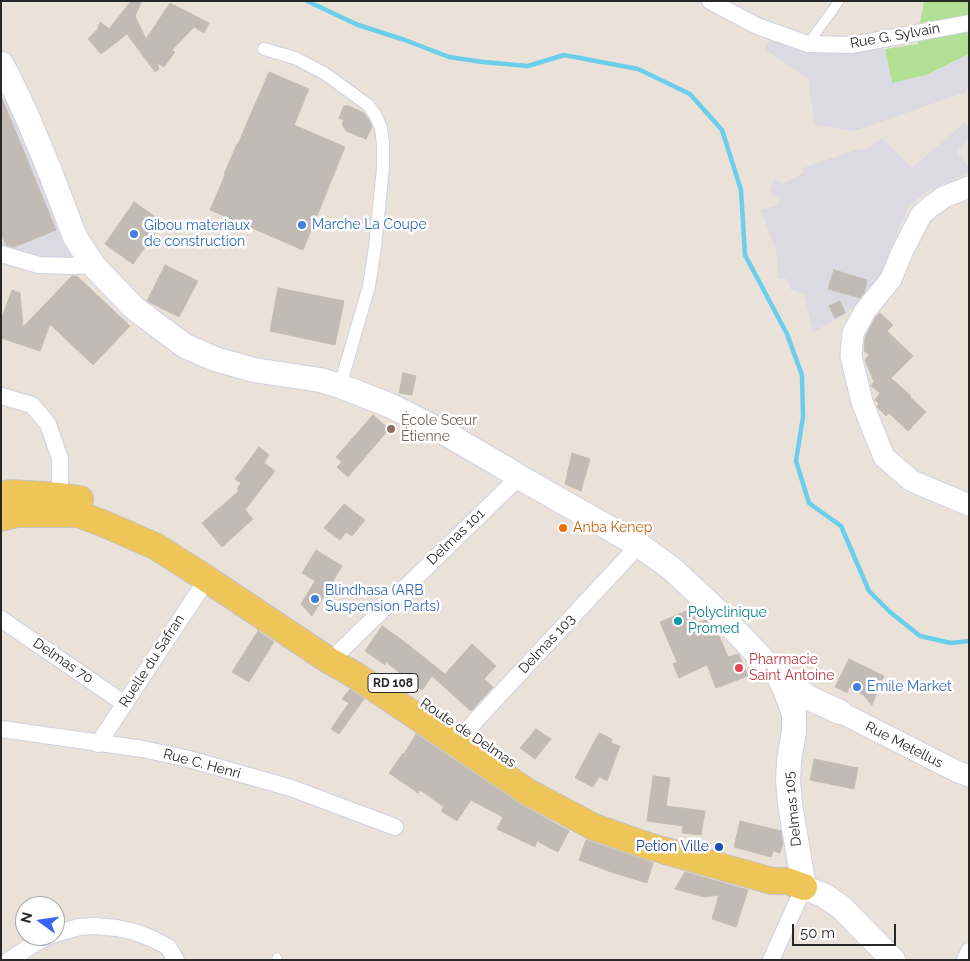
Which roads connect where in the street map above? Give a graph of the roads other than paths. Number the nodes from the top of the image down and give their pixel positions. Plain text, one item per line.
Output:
1 (710, 1) edge
2 (839, 1) edge
3 (969, 23) edge
4 (808, 44) junction
5 (264, 49) dead end
6 (3, 72) edge
7 (969, 187) edge
8 (1, 254) edge
9 (93, 265) junction
10 (340, 386) junction
11 (1, 396) edge
12 (519, 477) junction
13 (9, 503) edge
14 (60, 505) junction
15 (969, 505) edge
16 (639, 545) junction
17 (207, 579) junction
18 (1, 619) edge
19 (335, 655) junction
20 (776, 671) junction
21 (125, 704) junction
22 (840, 712) junction
23 (794, 731) junction
24 (2, 733) edge
25 (461, 737) junction
26 (98, 744) junction
27 (969, 776) edge
28 (395, 827) dead end
29 (796, 884) junction
30 (65, 931) edge
31 (31, 946) edge
32 (969, 951) edge
33 (773, 958) edge
34 (9, 960) edge
35 (176, 960) edge
36 (892, 960) edge
37 (965, 960) edge

1 - 4 street, Rue G. Sylvain
2 - 4 lane
3 - 4 street, Rue G. Sylvain
5 - 10 street
6 - 9 main road
7 - 15 street
8 - 9 street
9 - 10 main road
10 - 12 main road
11 - 14 street
12 - 16 main road
12 - 19 street, Delmas 101
13 - 14 main road, Route de Delmas / RD 108
14 - 17 main road, Route de Delmas / RD 108
14 - 19 main road, Route de Delmas / RD 108
16 - 20 main road
16 - 25 street, Delmas 103
17 - 19 main road, Route de Delmas / RD 108
17 - 21 street, Ruelle du Safran
18 - 21 street, Delmas 70
19 - 25 main road, Route de Delmas / RD 108
20 - 22 main road
20 - 23 main road, Delmas 105
21 - 26 street, Ruelle du Safran
22 - 23 main road
22 - 27 street, Rue Metellus
23 - 29 main road, Delmas 105
24 - 26 street, Rue C. Henri
25 - 29 main road, Route de Delmas / RD 108
26 - 28 street, Rue C. Henri
29 - 33 street
29 - 36 main road, Route de Delmas / RD 108
30 - 35 street
31 - 34 street
32 - 37 street

